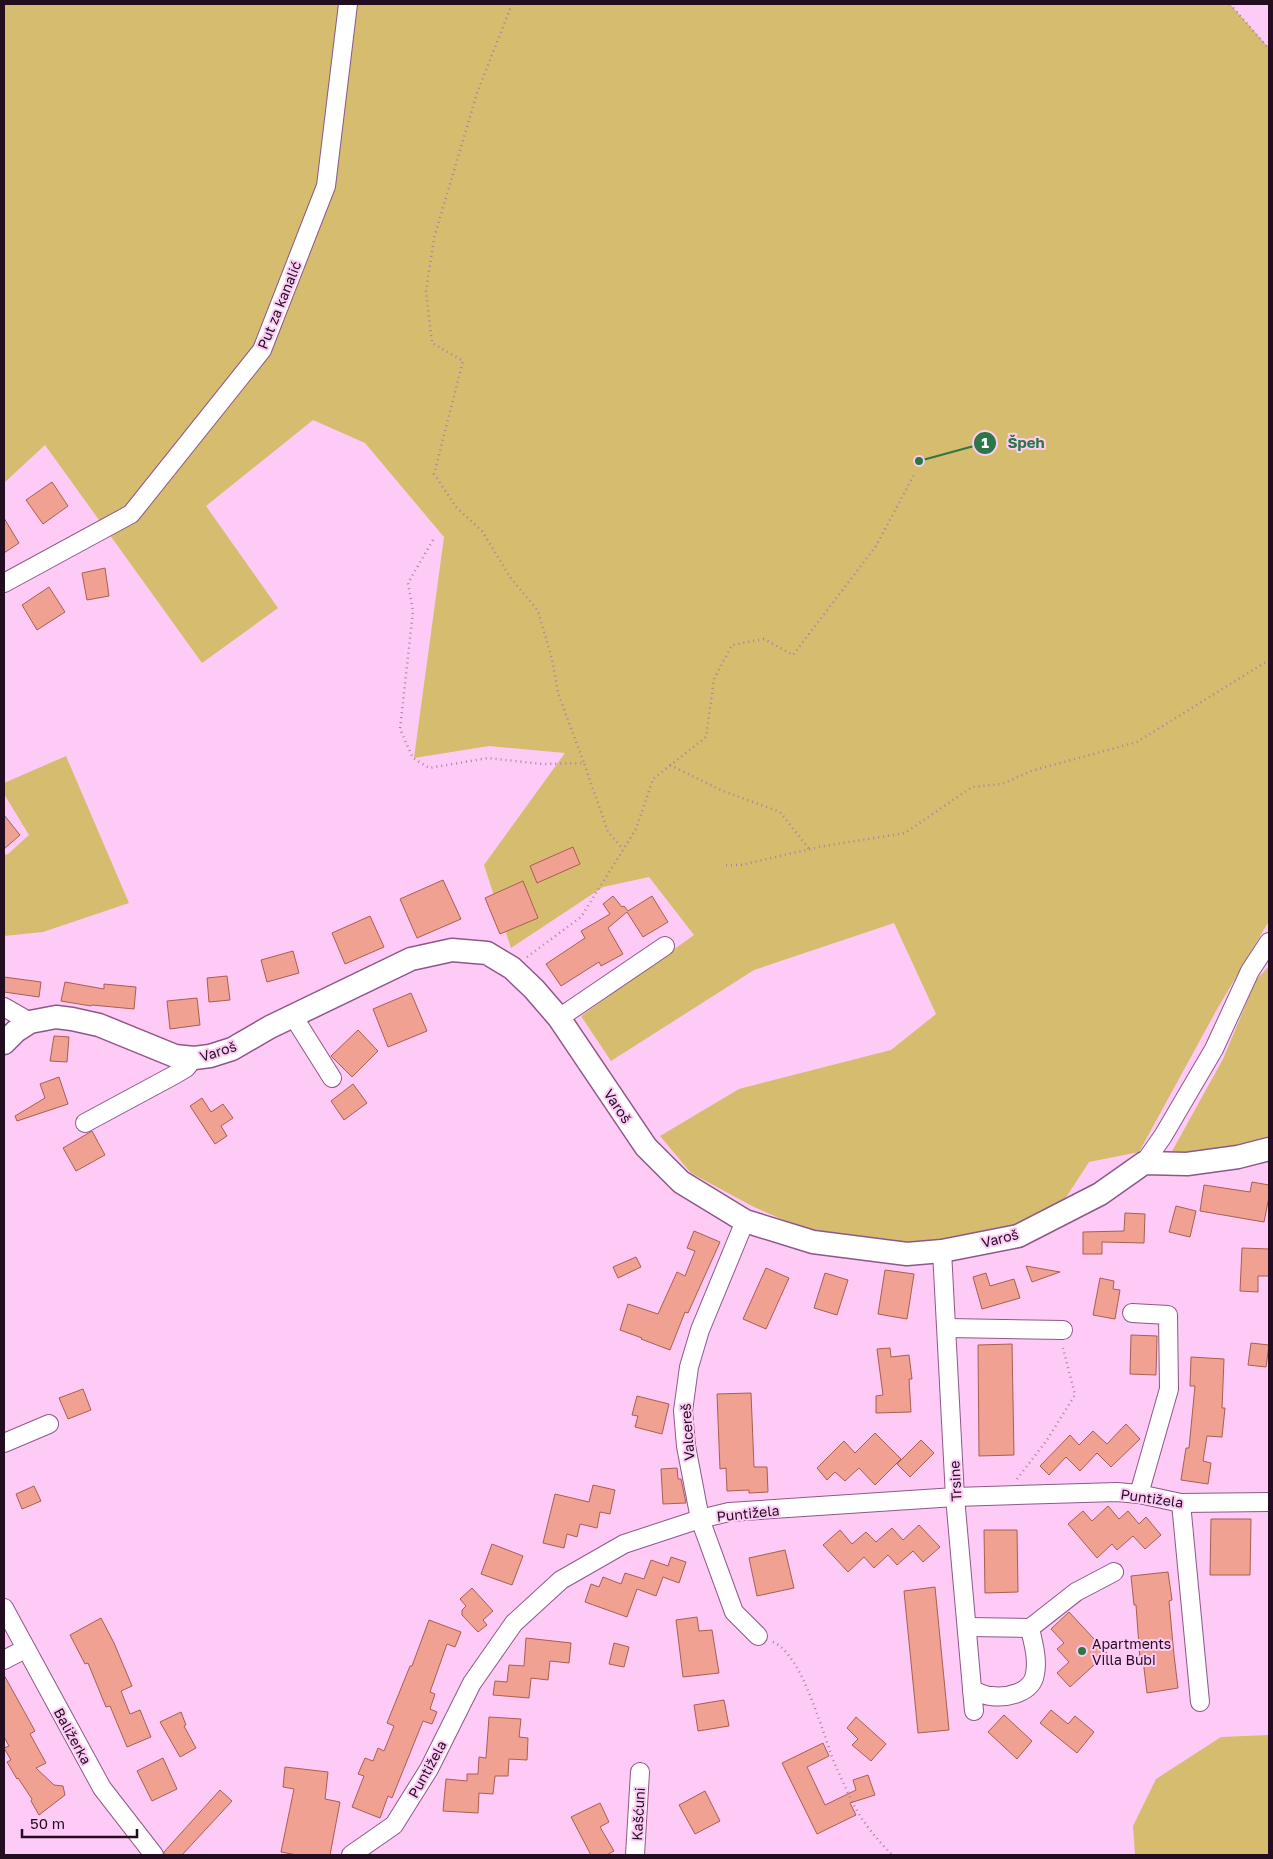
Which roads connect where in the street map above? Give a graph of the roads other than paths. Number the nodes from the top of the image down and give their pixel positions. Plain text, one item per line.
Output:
1 (348, 4) edge
2 (4, 583) edge
3 (1269, 942) edge
4 (665, 946) dead end
5 (4, 1007) edge
6 (293, 1016) junction
7 (559, 1018) junction
8 (30, 1022) junction
9 (4, 1042) edge
10 (194, 1058) junction
11 (332, 1078) dead end
12 (85, 1123) dead end
13 (1269, 1149) edge
14 (1144, 1163) junction
15 (745, 1221) junction
16 (942, 1252) junction
17 (1132, 1312) dead end
18 (947, 1328) junction
19 (1063, 1330) dead end
20 (49, 1424) dead end
21 (4, 1443) edge
22 (1139, 1494) junction
23 (955, 1497) junction
24 (1269, 1502) edge
25 (1181, 1503) junction
26 (700, 1519) junction
27 (1114, 1572) dead end
28 (4, 1608) edge
29 (968, 1628) junction
30 (1030, 1628) junction
31 (758, 1636) road end
32 (25, 1649) junction
33 (4, 1660) edge
34 (972, 1690) junction
35 (1200, 1702) dead end
36 (974, 1711) dead end
37 (640, 1772) dead end
38 (354, 1854) edge
39 (154, 1855) edge
40 (635, 1855) edge

1 - 2 street, Put za kanalić
3 - 14 street
4 - 7 street
5 - 8 street
6 - 7 main road, Varoš
6 - 10 main road, Varoš
6 - 11 street
7 - 15 main road, Varoš
8 - 9 main road, Varoš
8 - 10 main road, Varoš
10 - 12 street
13 - 14 main road
14 - 16 main road, Varoš
15 - 16 main road, Varoš
15 - 26 street, Valcereš
16 - 18 street, Trsine
17 - 22 street
18 - 19 street
18 - 23 street, Trsine
20 - 21 street
22 - 23 street, Puntižela
22 - 25 street, Puntižela
23 - 26 street, Puntižela
23 - 29 street, Trsine
24 - 25 street, Puntižela
25 - 35 street
26 - 31 street, Valcereš
26 - 38 street, Puntižela
27 - 30 street
28 - 32 street, Baližerka
29 - 30 street
29 - 34 street, Trsine
30 - 34 street
32 - 33 street
32 - 39 street, Baližerka
34 - 36 street, Trsine
37 - 40 street, Kašćuni

